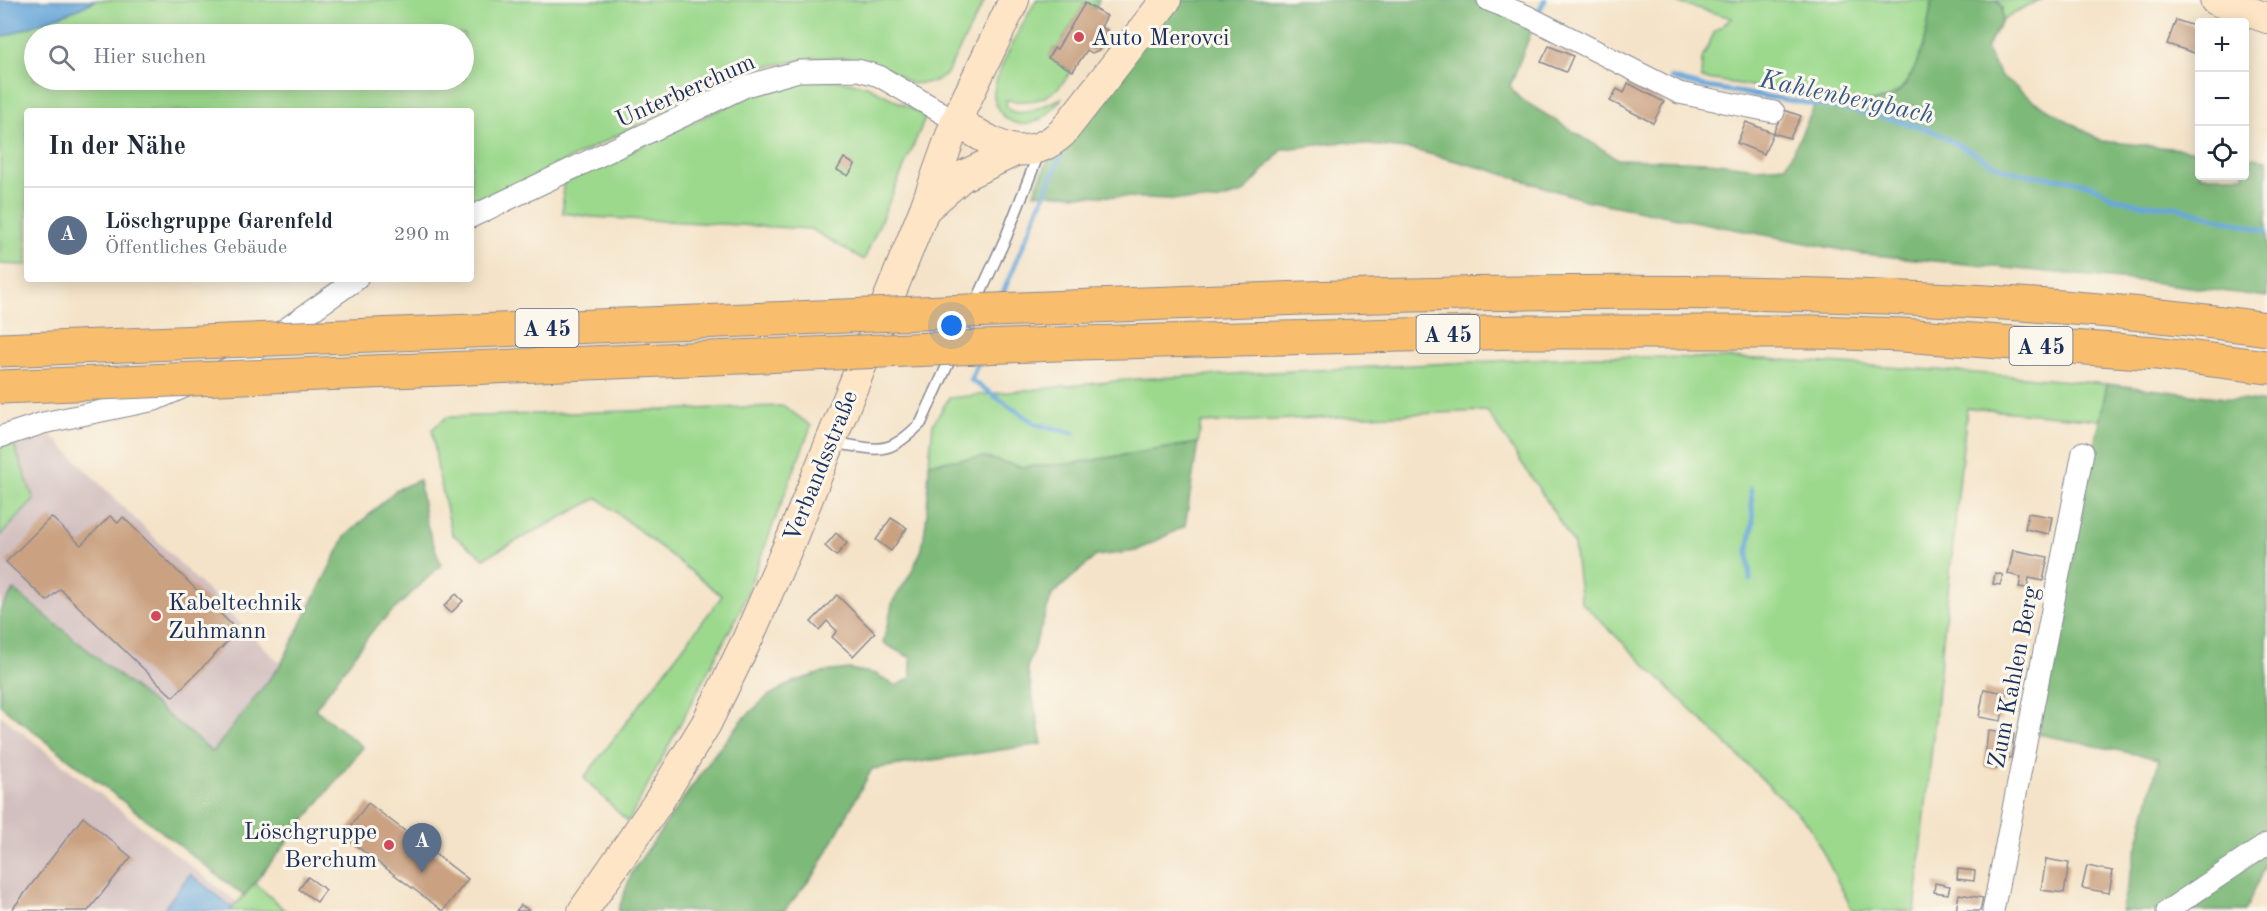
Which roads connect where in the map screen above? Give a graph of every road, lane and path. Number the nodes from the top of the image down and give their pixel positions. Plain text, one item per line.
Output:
1 (1014, 0) edge
2 (1166, 0) edge
3 (1488, 0) edge
4 (2215, 0) edge
5 (2267, 18) edge
6 (1774, 112) dead end
7 (956, 121) junction
8 (1027, 149) junction
9 (925, 208) junction
10 (474, 216) edge
11 (353, 282) edge
12 (2267, 329) edge
13 (0, 350) edge
14 (2267, 367) edge
15 (0, 387) edge
16 (0, 437) edge
17 (830, 443) junction
18 (2083, 452) dead end
19 (2267, 844) edge
20 (584, 911) edge
21 (1993, 911) edge
22 (2167, 911) edge

1 - 7 main road, Verbandsstraße
2 - 8 main road
3 - 6 street
4 - 5 main road
7 - 8 main road
7 - 9 main road, Verbandsstraße
7 - 10 street, Unterberchum
8 - 9 main road
8 - 17 lane
9 - 17 main road, Verbandsstraße
11 - 16 street
12 - 13 highway, A 45, bridge
14 - 15 highway, A 45, bridge
17 - 20 main road, Verbandsstraße
18 - 21 street, Zum Kahlen Berg
19 - 22 street

